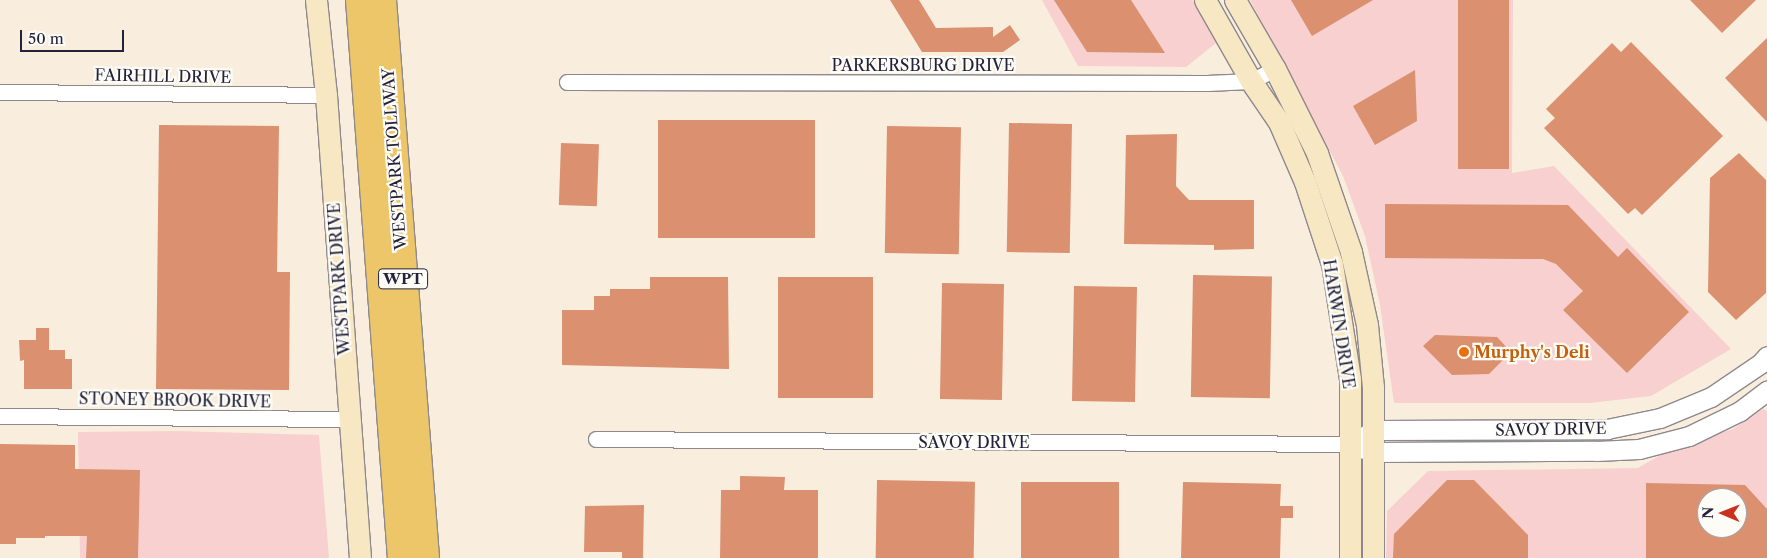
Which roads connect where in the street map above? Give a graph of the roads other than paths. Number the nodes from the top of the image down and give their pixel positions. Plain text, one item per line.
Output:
1 (316, 0) edge
2 (360, 0) edge
3 (382, 0) edge
4 (1205, 0) edge
5 (1235, 0) edge
6 (1275, 69) junction
7 (1251, 81) junction
8 (567, 82) dead end
9 (0, 92) edge
10 (326, 95) junction
11 (1351, 252) junction
12 (1332, 264) junction
13 (1765, 366) edge
14 (1767, 391) edge
15 (0, 416) edge
16 (350, 419) junction
17 (1374, 430) junction
18 (596, 439) dead end
19 (1351, 444) junction
20 (1373, 452) junction
21 (360, 558) edge
22 (402, 558) edge
23 (424, 558) edge
24 (1350, 558) edge
25 (1373, 558) edge

1 - 10 main road, WESTPARK DRIVE
2 - 22 highway, WESTPARK TOLLWAY / WPT
3 - 23 highway, WESTPARK TOLLWAY / WPT
4 - 7 main road, HARWIN DRIVE
5 - 6 main road, HARWIN DRIVE
6 - 7 street, PARKERSBURG DRIVE
6 - 11 main road, HARWIN DRIVE
7 - 8 street, PARKERSBURG DRIVE
7 - 12 main road, HARWIN DRIVE
9 - 10 street, FAIRHILL DRIVE
10 - 16 main road, WESTPARK DRIVE
11 - 12 main road
11 - 17 main road, HARWIN DRIVE
12 - 19 main road, HARWIN DRIVE
13 - 17 street, SAVOY DRIVE
14 - 20 street, SAVOY DRIVE
15 - 16 street, STONEY BROOK DRIVE
16 - 21 main road, WESTPARK DRIVE
17 - 19 street
17 - 20 main road, HARWIN DRIVE
18 - 19 street, SAVOY DRIVE
19 - 20 street, SAVOY DRIVE
19 - 24 main road, HARWIN DRIVE
20 - 25 main road, HARWIN DRIVE

